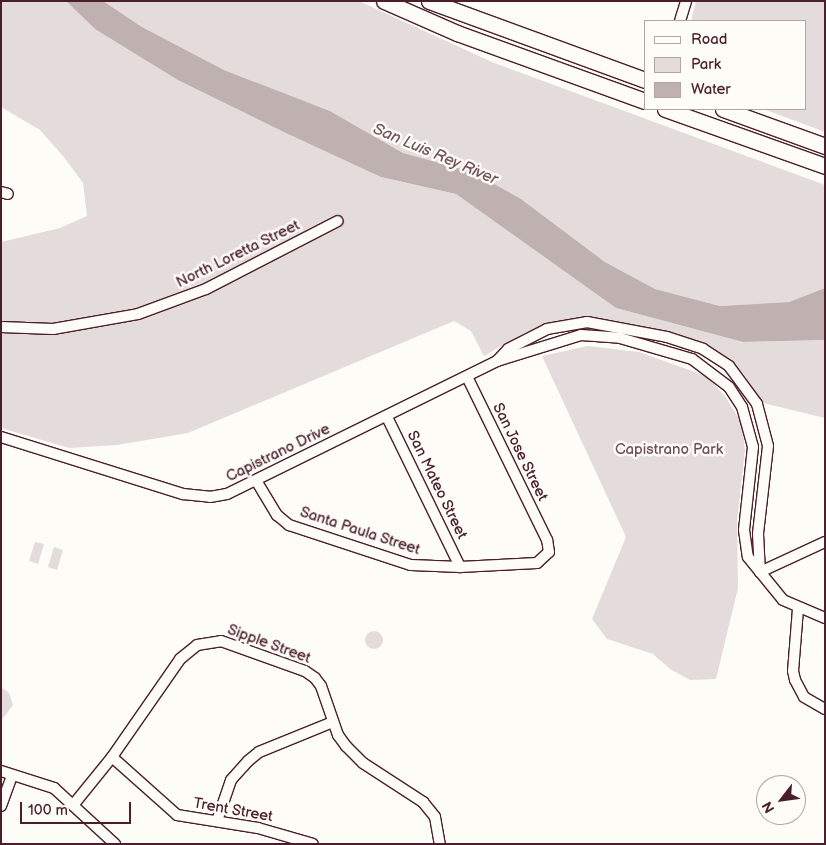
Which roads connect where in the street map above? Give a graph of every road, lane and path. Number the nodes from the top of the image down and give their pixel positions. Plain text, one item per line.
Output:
1 (384, 1) edge
2 (429, 1) edge
3 (686, 1) edge
4 (680, 20) edge
5 (644, 80) edge
6 (644, 101) edge
7 (668, 110) edge
8 (726, 110) edge
9 (825, 146) edge
10 (825, 166) edge
11 (338, 221) dead end
12 (1, 327) edge
13 (497, 361) junction
14 (467, 377) junction
15 (387, 417) junction
16 (1, 437) edge
17 (256, 482) junction
18 (547, 540) joint
19 (825, 542) edge
20 (460, 566) junction
21 (760, 572) junction
22 (798, 609) junction
23 (825, 618) edge
24 (825, 709) edge
25 (333, 722) junction
26 (112, 757) junction
27 (1, 771) edge
28 (12, 774) junction
29 (74, 804) junction
30 (1, 806) edge
31 (217, 821) junction
32 (311, 843) edge
33 (116, 844) edge
34 (440, 844) edge

1 - 6 highway
2 - 5 highway
3 - 4 street
7 - 10 highway
8 - 9 highway
11 - 12 street, North Loretta Street
13 - 14 street, Capistrano Drive
13 - 21 street, Capistrano Drive
13 - 21 street, Capistrano Drive
14 - 15 street, Capistrano Drive
14 - 18 street, San Jose Street
15 - 17 street, Capistrano Drive
15 - 20 street, San Mateo Street
16 - 17 street, Capistrano Drive
17 - 20 street, Santa Paula Street
18 - 20 street, Santa Paula Street
19 - 21 street
21 - 22 street, Capistrano Drive
22 - 23 street, Capistrano Drive
22 - 24 street
25 - 26 street, Sipple Street
25 - 31 street
25 - 34 street, Sipple Street
26 - 29 street, Sipple Street
26 - 31 street, Trent Street
27 - 28 street
28 - 29 street
28 - 30 street
29 - 33 street
31 - 32 street, Trent Street

